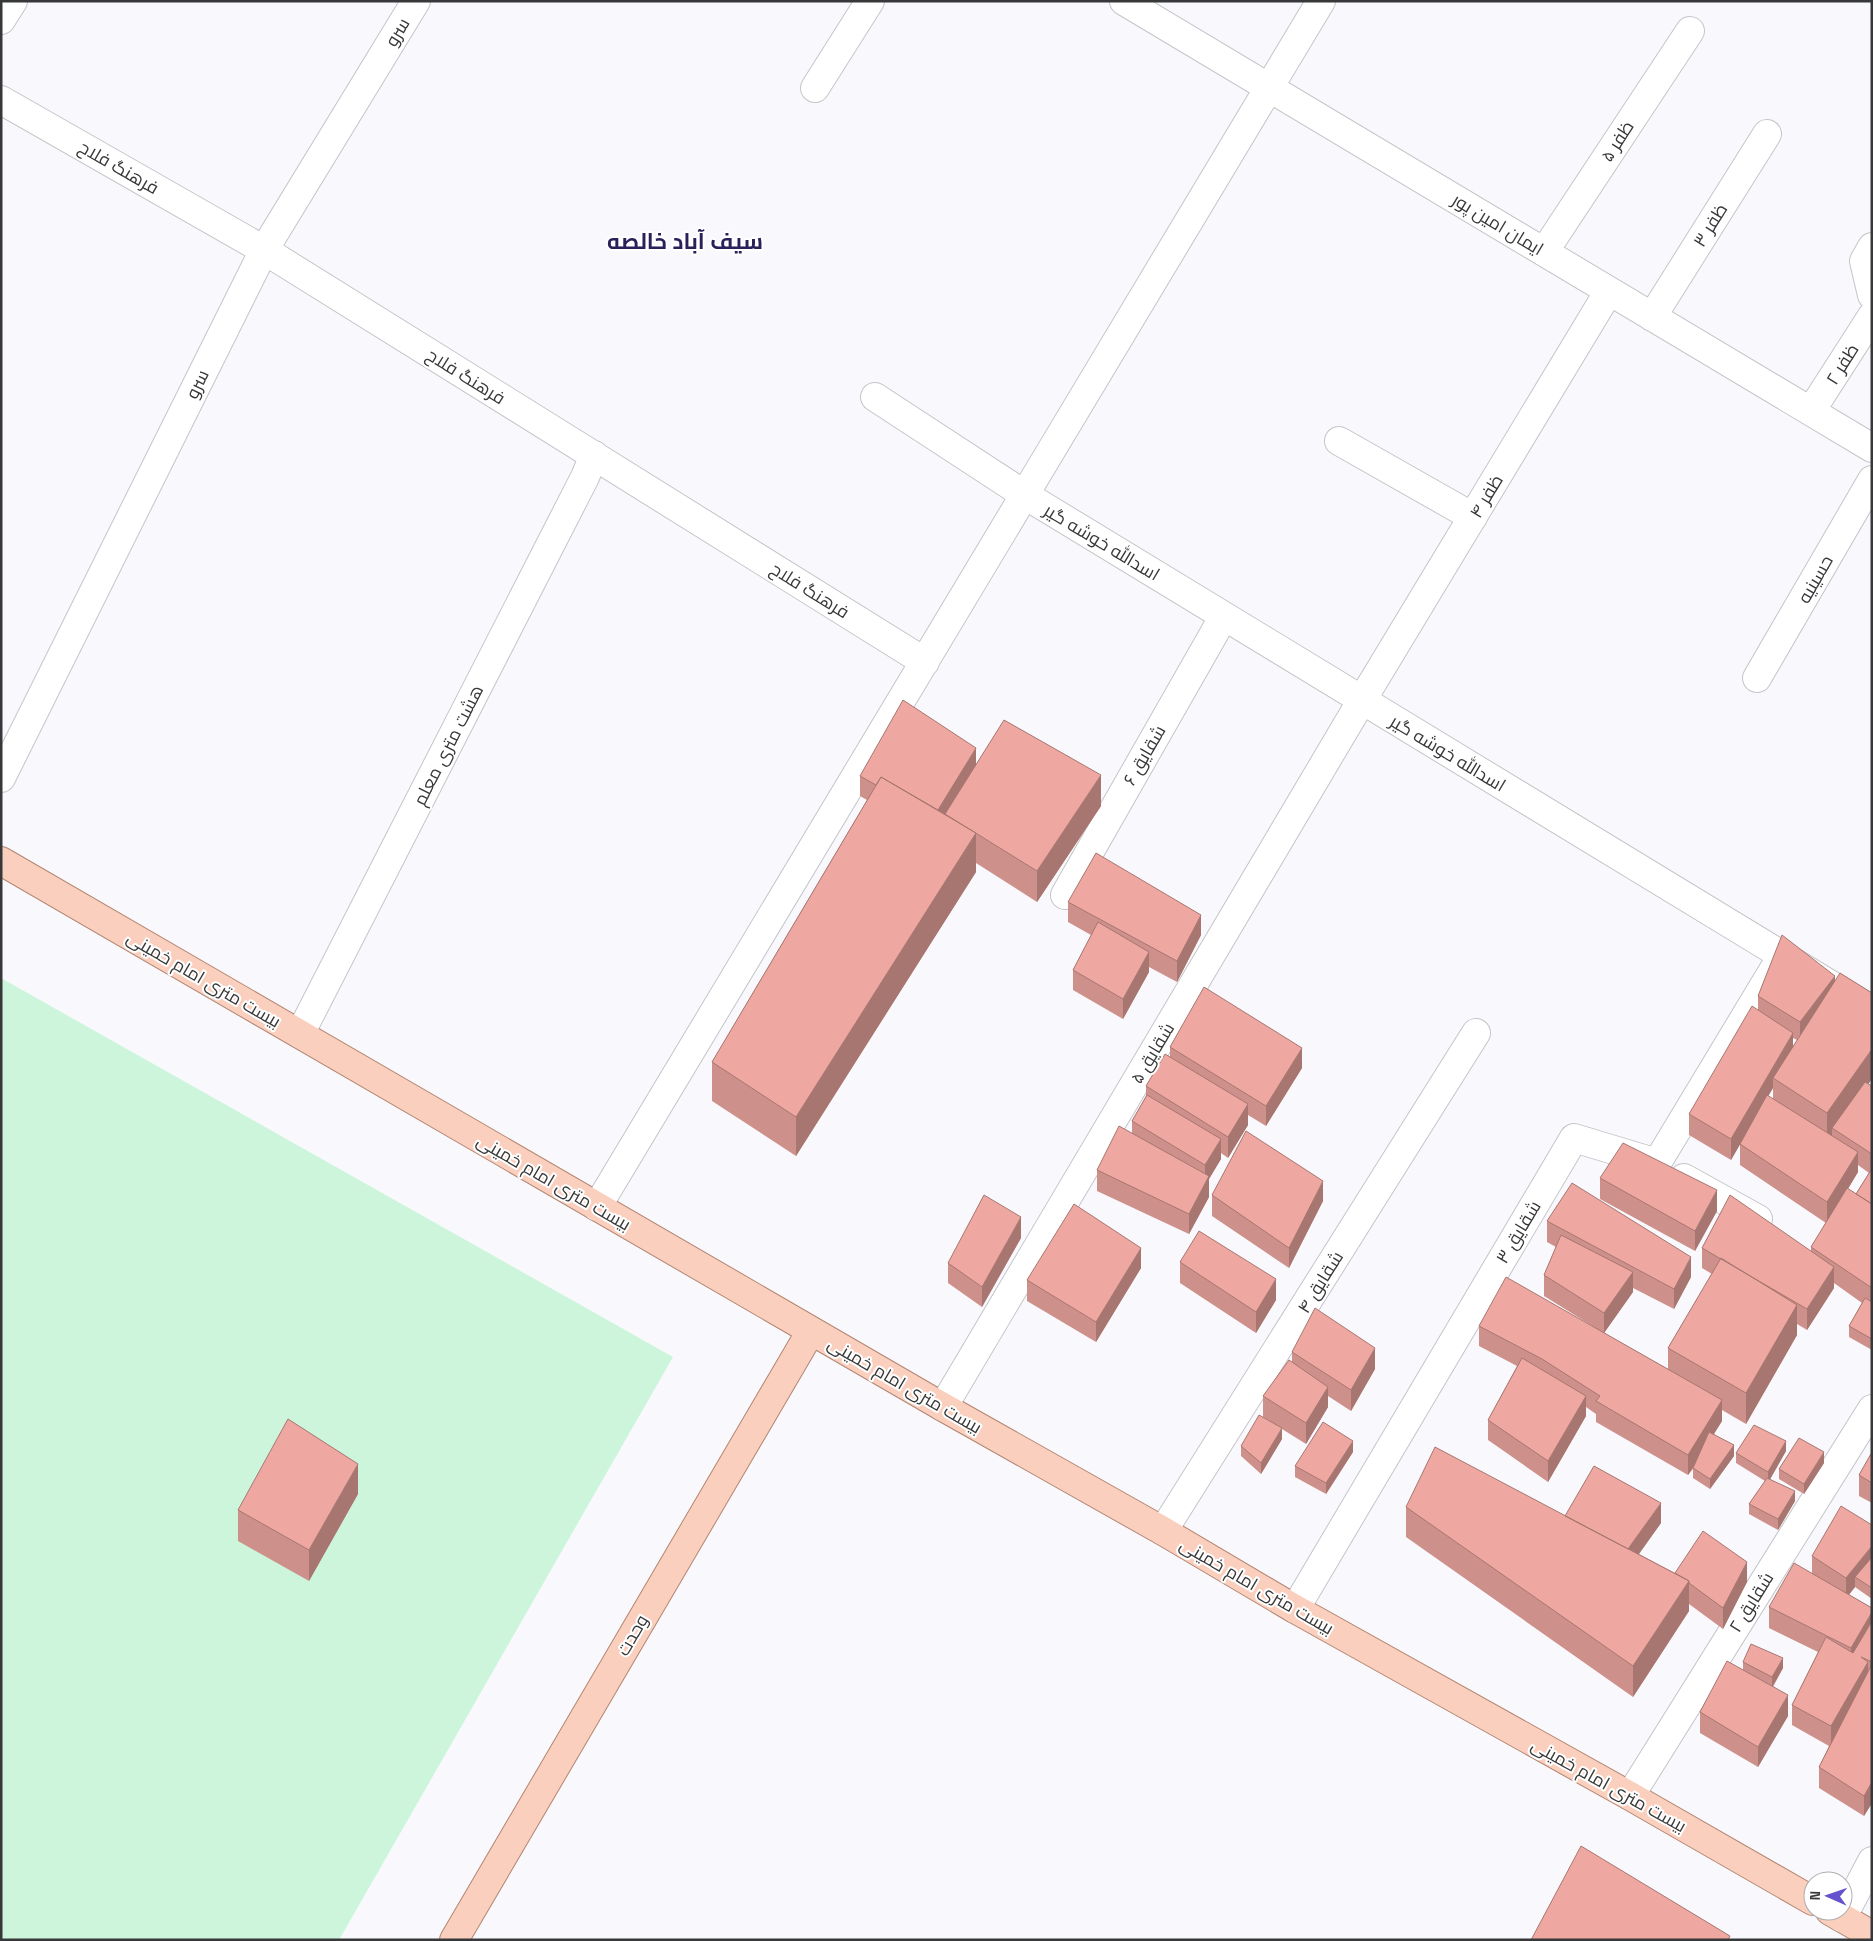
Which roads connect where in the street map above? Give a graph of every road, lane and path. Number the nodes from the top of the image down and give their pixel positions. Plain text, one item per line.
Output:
1 (13, 1) edge
2 (416, 1) edge
3 (870, 1) edge
4 (1124, 1) edge
5 (1321, 1) edge
6 (1, 20) edge
7 (1690, 31) dead end
8 (815, 88) dead end
9 (1269, 88) junction
10 (1, 100) edge
11 (1767, 134) dead end
12 (1872, 246) edge
13 (264, 250) junction
14 (1544, 252) junction
15 (1609, 291) junction
16 (1872, 295) edge
17 (1872, 316) edge
18 (1652, 317) junction
19 (875, 397) dead end
20 (1811, 411) junction
21 (1339, 441) dead end
22 (1872, 448) edge
23 (594, 455) junction
24 (1872, 480) edge
25 (1025, 495) junction
26 (1473, 517) junction
27 (1224, 616) junction
28 (925, 662) junction
29 (1757, 678) dead end
30 (1362, 700) junction
31 (1, 778) edge
32 (1, 861) edge
33 (1065, 895) dead end
34 (1782, 955) junction
35 (1872, 1010) edge
36 (1476, 1033) dead end
37 (300, 1034) junction
38 (1657, 1163) junction
39 (597, 1207) junction
40 (1778, 1230) edge
41 (1490, 1280) junction
42 (1515, 1294) edge
43 (810, 1331) junction
44 (942, 1407) junction
45 (1872, 1409) edge
46 (1163, 1531) junction
47 (1295, 1609) junction
48 (1630, 1796) junction
49 (1872, 1861) edge
50 (1853, 1889) edge
51 (1803, 1895) edge
52 (1848, 1921) edge
53 (1872, 1935) edge
54 (454, 1940) edge

1 - 6 street
2 - 13 street, سرو
3 - 8 street
4 - 9 street, ایمان امین پور
5 - 9 street
7 - 14 street, ظفر ۵
9 - 14 street, ایمان امین پور
9 - 25 street
10 - 13 street, فرهنگ فلاح
11 - 18 street, ظفر ۳
12 - 16 street
13 - 23 street, فرهنگ فلاح
13 - 31 street, سرو
14 - 15 street, ایمان امین پور
15 - 18 street, ایمان امین پور
15 - 26 street, ظفر ۴
17 - 20 street, ظفر ۲
18 - 20 street, ایمان امین پور
19 - 25 street, اسدالله خوشه گیر
20 - 22 street, ایمان امین پور
21 - 26 street
23 - 28 street, فرهنگ فلاح
23 - 37 street, هشت متری معلم
24 - 29 street, حسینیه
25 - 27 street, اسدالله خوشه گیر
25 - 28 street
26 - 30 street, ظفر ۴
27 - 30 street, اسدالله خوشه گیر
27 - 33 street, شقایق ۶
28 - 39 street
30 - 34 street, اسدالله خوشه گیر
30 - 44 street, شقایق ۵
32 - 37 main road, بیست متری امام خمینی
34 - 35 street, اسدالله خوشه گیر
34 - 38 street
36 - 46 street, شقایق ۴
37 - 39 main road, بیست متری امام خمینی
38 - 40 street
38 - 41 street, شقایق ۳
39 - 43 main road, بیست متری امام خمینی
41 - 42 street
41 - 47 street, شقایق ۳
43 - 44 main road, بیست متری امام خمینی
43 - 54 main road, وحدت
44 - 46 main road, بیست متری امام خمینی
45 - 48 street, شقایق ۲
46 - 47 main road, بیست متری امام خمینی
47 - 48 main road, بیست متری امام خمینی
48 - 51 main road, بیست متری امام خمینی
49 - 50 street
52 - 53 main road

